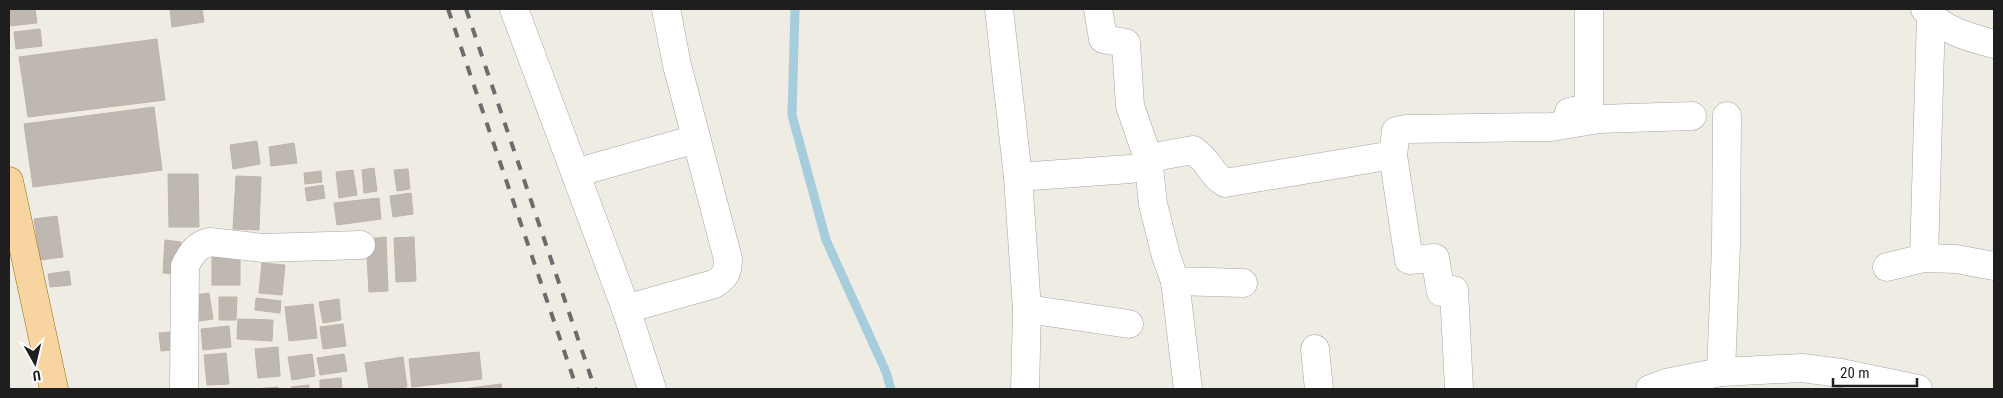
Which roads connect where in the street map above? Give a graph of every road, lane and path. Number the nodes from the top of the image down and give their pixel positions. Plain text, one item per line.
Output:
1 (514, 9) edge
2 (666, 9) edge
3 (999, 9) edge
4 (1098, 9) edge
5 (1588, 9) edge
6 (1928, 12) edge
7 (1994, 44) edge
8 (1692, 116) dead end
9 (1727, 116) dead end
10 (1567, 126) junction
11 (696, 139) junction
12 (1393, 154) junction
13 (1139, 164) junction
14 (575, 173) junction
15 (1018, 177) junction
16 (9, 181) edge
17 (361, 245) dead end
18 (1924, 258) junction
19 (1994, 266) edge
20 (1887, 267) dead end
21 (1175, 281) junction
22 (1243, 283) dead end
23 (626, 309) junction
24 (1027, 309) junction
25 (1129, 324) dead end
26 (1315, 349) dead end
27 (1721, 372) junction
28 (54, 389) edge
29 (184, 389) edge
30 (652, 389) edge
31 (1025, 389) edge
32 (1188, 389) edge
33 (1319, 389) edge
34 (1459, 389) edge
35 (1650, 389) edge
36 (1918, 389) edge

1 - 14 street
2 - 11 street
3 - 15 street
4 - 13 street
5 - 10 street
6 - 7 street
6 - 18 street
8 - 10 street
9 - 27 street
10 - 12 street
11 - 14 street
11 - 23 street
12 - 13 street
12 - 34 street
13 - 15 street
13 - 21 street
14 - 23 street
15 - 24 street
16 - 28 main road
17 - 29 street
18 - 19 street
18 - 20 street
21 - 22 street
21 - 32 street
23 - 30 street
24 - 25 street
24 - 31 street
26 - 33 street
27 - 35 street
27 - 36 street

